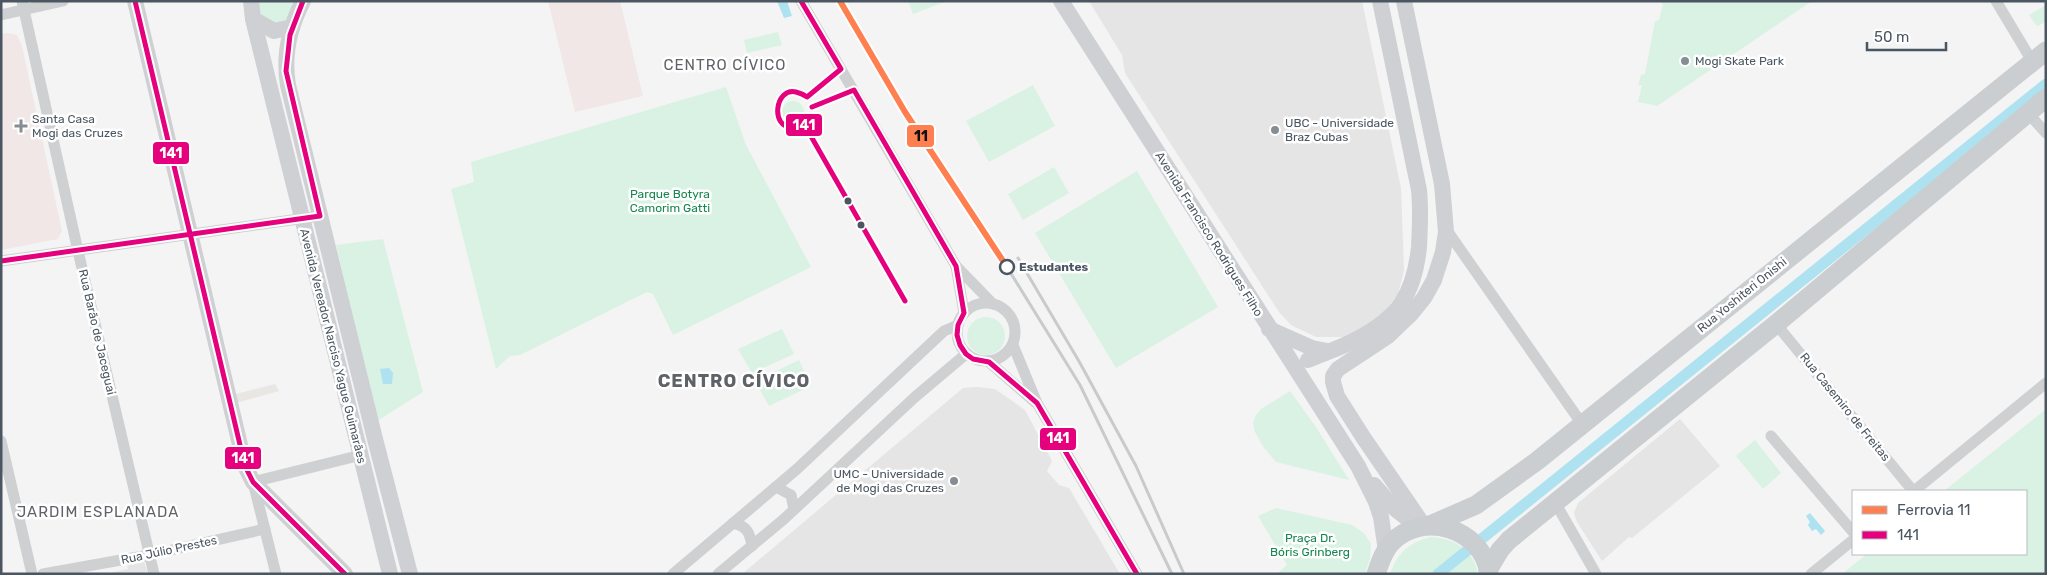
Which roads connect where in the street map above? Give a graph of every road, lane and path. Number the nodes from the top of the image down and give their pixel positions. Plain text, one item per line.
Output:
1 (63, 1) edge
2 (135, 1) edge
3 (251, 1) edge
4 (303, 1) edge
5 (801, 1) edge
6 (1061, 1) edge
7 (1380, 1) edge
8 (1404, 1) edge
9 (1996, 1) edge
10 (23, 6) edge
11 (1, 15) edge
12 (253, 19) junction
13 (292, 27) junction
14 (2039, 56) edge
15 (2046, 98) edge
16 (2028, 113) junction
17 (2046, 133) edge
18 (1443, 190) junction
19 (1419, 193) junction
20 (320, 216) junction
21 (301, 218) junction
22 (1446, 229) junction
23 (190, 233) junction
24 (78, 251) junction
25 (1, 261) edge
26 (956, 266) junction
27 (993, 304) junction
28 (964, 313) junction
29 (1776, 324) junction
30 (958, 325) junction
31 (1269, 329) junction
32 (1013, 344) junction
33 (1327, 351) junction
34 (966, 354) junction
35 (989, 362) junction
36 (1301, 364) junction
37 (1334, 376) junction
38 (2046, 383) edge
39 (1036, 403) junction
40 (1582, 424) junction
41 (1771, 436) dead end
42 (1, 441) edge
43 (360, 455) junction
44 (1358, 466) junction
45 (253, 482) junction
46 (776, 487) junction
47 (1913, 490) edge
48 (1915, 490) edge
49 (1556, 504) junction
50 (794, 509) junction
51 (733, 523) junction
52 (1424, 526) junction
53 (265, 529) junction
54 (1852, 531) edge
55 (1852, 541) edge
56 (752, 546) junction
57 (149, 555) junction
58 (1379, 565) edge
59 (1489, 572) edge
60 (32, 574) edge
61 (43, 574) edge
62 (154, 574) edge
63 (276, 574) edge
64 (345, 574) edge
65 (390, 574) edge
66 (410, 574) edge
67 (673, 574) edge
68 (718, 574) edge
69 (1137, 574) edge
70 (1596, 574) edge
71 (1811, 574) edge

1 - 10 street
2 - 23 main road
3 - 12 main road, Avenida Vereador Narciso Yague Guimarães
4 - 13 main road, Avenida Vereador Narciso Yague Guimarães
5 - 26 street
6 - 31 main road, Avenida Francisco Rodrigues Filho
7 - 19 main road
8 - 18 main road
9 - 14 street
10 - 11 street
10 - 24 street, Rua Barão de Jaceguai
12 - 13 main road
12 - 21 main road, Avenida Vereador Narciso Yague Guimarães
13 - 20 main road, Avenida Vereador Narciso Yague Guimarães
14 - 40 main road, Rua Yoshiteri Onishi
15 - 16 main road
16 - 17 street
16 - 29 main road
18 - 19 main road
18 - 22 main road
19 - 33 main road
20 - 21 street
20 - 66 main road, Avenida Vereador Narciso Yague Guimarães
21 - 23 street
21 - 43 main road, Avenida Vereador Narciso Yague Guimarães
22 - 37 main road
22 - 40 street
23 - 24 street
23 - 45 main road
24 - 25 street
24 - 57 street, Rua Barão de Jaceguai
26 - 27 street
26 - 28 street
27 - 28 street
27 - 32 street
28 - 30 street
29 - 47 street, Rua Casemiro de Freitas
29 - 49 main road
30 - 34 street
30 - 46 street
31 - 33 main road
31 - 36 main road, Avenida Francisco Rodrigues Filho
32 - 35 street
32 - 39 street
33 - 36 main road
34 - 35 street
34 - 50 street
35 - 39 street
36 - 37 main road
36 - 44 main road, Avenida Francisco Rodrigues Filho
37 - 52 main road
38 - 48 street
39 - 69 street
40 - 52 main road, Rua Yoshiteri Onishi
41 - 54 street
42 - 60 street
43 - 45 street
43 - 65 main road, Avenida Vereador Narciso Yague Guimarães
44 - 52 main road, Avenida Francisco Rodrigues Filho
44 - 58 main road, Avenida Francisco Rodrigues Filho
45 - 53 street
45 - 64 main road
46 - 50 street
46 - 51 street
49 - 59 main road
49 - 70 street
50 - 56 street
51 - 56 street
51 - 67 street
52 - 58 main road, Avenida Francisco Rodrigues Filho
52 - 59 main road, Avenida Francisco Rodrigues Filho
53 - 57 street, Rua Júlio Prestes
53 - 63 street
55 - 71 street
56 - 68 street
57 - 61 street, Rua Júlio Prestes
57 - 62 street, Rua Barão de Jaceguai

